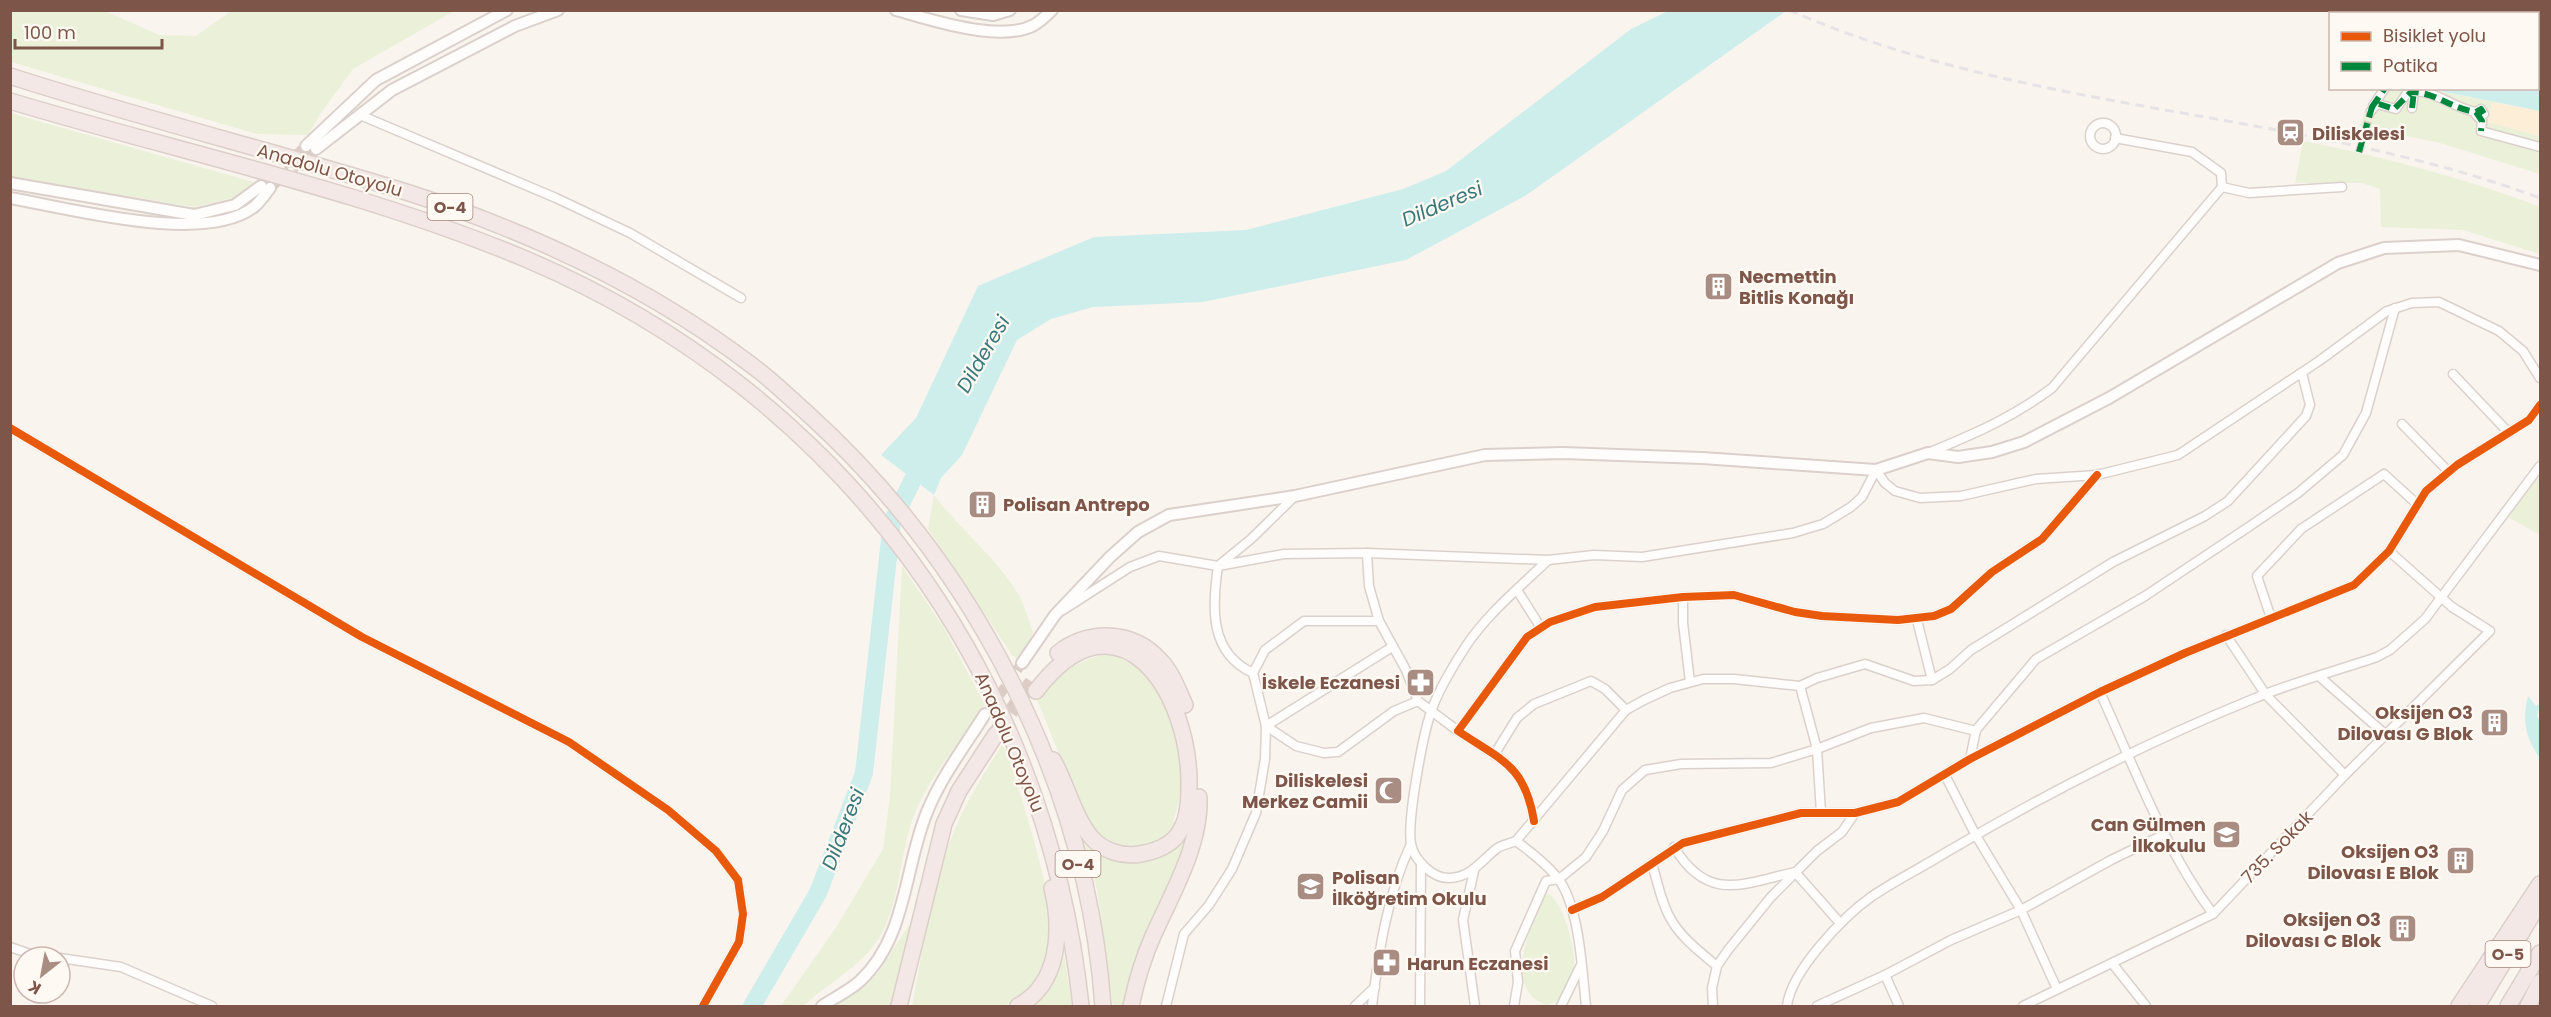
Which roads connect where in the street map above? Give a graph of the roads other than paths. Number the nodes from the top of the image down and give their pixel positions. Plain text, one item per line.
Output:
1 (507, 10) edge
2 (558, 10) edge
3 (896, 10) edge
4 (961, 10) edge
5 (1010, 10) edge
6 (1052, 10) edge
7 (10, 76) edge
8 (2384, 90) edge
9 (2415, 91) junction
10 (10, 101) edge
11 (2412, 108) dead end
12 (360, 115) junction
13 (2115, 138) dead end
14 (2541, 147) edge
15 (10, 183) edge
16 (2222, 187) junction
17 (2342, 187) dead end
18 (10, 198) edge
19 (2541, 266) edge
20 (741, 298) dead end
21 (2395, 308) junction
22 (2302, 373) junction
23 (2453, 374) dead end
24 (2541, 378) edge
25 (2541, 405) edge
26 (2402, 424) dead end
27 (10, 428) edge
28 (2509, 433) junction
29 (1928, 453) junction
30 (2541, 466) edge
31 (1876, 470) junction
32 (2449, 472) junction
33 (2097, 475) junction
34 (1295, 496) junction
35 (2418, 505) junction
36 (2389, 551) junction
37 (1367, 553) junction
38 (1548, 560) junction
39 (1218, 566) junction
40 (1517, 590) junction
41 (1683, 597) junction
42 (2441, 597) junction
43 (1055, 615) junction
44 (2271, 618) junction
45 (1917, 620) junction
46 (1379, 621) junction
47 (1541, 628) junction
48 (2226, 635) junction
49 (1392, 647) junction
50 (1022, 663) tunnel mouth
51 (1253, 673) junction
52 (2320, 676) junction
53 (1932, 680) junction
54 (1690, 682) junction
55 (1800, 686) junction
56 (2100, 692) junction
57 (2266, 695) junction
58 (1418, 701) junction
59 (1626, 710) junction
60 (1431, 711) junction
61 (986, 714) tunnel mouth
62 (1033, 726) junction
63 (1266, 726) junction
64 (1458, 731) junction
65 (1976, 731) junction
66 (2386, 735) junction
67 (1014, 742) junction
68 (1817, 749) junction
69 (1494, 755) junction
70 (2128, 755) junction
71 (1970, 759) junction
72 (1945, 775) junction
73 (2345, 776) junction
74 (1821, 813) junction
75 (1855, 813) junction
76 (1534, 820) junction
77 (1975, 834) junction
78 (2165, 834) junction
79 (1516, 841) junction
80 (1411, 844) junction
81 (1674, 847) junction
82 (1652, 863) junction
83 (1421, 864) junction
84 (1474, 871) junction
85 (1795, 872) junction
86 (1559, 879) junction
87 (2541, 885) edge
88 (2541, 902) edge
89 (1572, 910) junction
90 (2021, 910) junction
91 (2213, 915) junction
92 (1840, 923) junction
93 (2541, 953) edge
94 (72, 960) edge
95 (2112, 963) junction
96 (1580, 966) junction
97 (1717, 966) junction
98 (1885, 975) junction
99 (2541, 982) edge
100 (1375, 987) junction
101 (2057, 989) junction
102 (212, 1006) edge
103 (703, 1006) edge
104 (822, 1006) edge
105 (900, 1006) edge
106 (906, 1006) edge
107 (1018, 1006) edge
108 (1081, 1006) edge
109 (1103, 1006) edge
110 (1131, 1006) edge
111 (1166, 1006) edge
112 (1355, 1006) edge
113 (1372, 1006) edge
114 (1420, 1006) edge
115 (1475, 1006) edge
116 (1514, 1006) edge
117 (1561, 1006) edge
118 (1586, 1006) edge
119 (1713, 1006) edge
120 (1787, 1006) edge
121 (1817, 1006) edge
122 (1899, 1006) edge
123 (2023, 1006) edge
124 (2146, 1006) edge
125 (2459, 1006) edge
126 (2477, 1006) edge
127 (2508, 1006) edge
128 (2528, 1006) edge

1 - 12 main road
2 - 12 main road
3 - 6 main road
4 - 5 main road
7 - 62 highway, Anadolu Otoyolu / O-4
8 - 9 street
9 - 11 street
9 - 14 street
10 - 67 highway, Anadolu Otoyolu / O-4
12 - 20 street
13 - 16 street
15 - 18 main road
16 - 17 street
16 - 29 street
19 - 29 main road
21 - 22 street
21 - 24 street
21 - 65 street
22 - 33 street
22 - 53 street
23 - 28 street
25 - 28 street
26 - 32 street
27 - 103 street
28 - 32 street
29 - 31 main road
30 - 42 street
31 - 33 street
31 - 34 main road
31 - 38 street
32 - 35 street
33 - 45 street
34 - 39 street
34 - 43 main road
35 - 36 street
35 - 44 street
36 - 42 street
36 - 44 street
37 - 38 street
37 - 39 street
37 - 46 street
38 - 40 street
39 - 43 street
39 - 51 street
40 - 47 street
40 - 60 street
41 - 45 street
41 - 47 street
41 - 54 street
42 - 52 street
42 - 66 street, 735. Sokak
43 - 50 main road
44 - 48 street
45 - 53 street
46 - 49 street
46 - 51 street
47 - 64 street
48 - 56 street
48 - 57 street
49 - 58 street
49 - 63 street
51 - 63 street
52 - 57 street
52 - 66 street
53 - 55 street
54 - 55 street
54 - 59 street
55 - 68 street
56 - 70 street
56 - 71 street
57 - 70 street
57 - 73 street
58 - 60 street
58 - 63 street
59 - 69 street
59 - 76 street
60 - 64 street
60 - 80 street
61 - 104 main road
62 - 109 highway, Anadolu Otoyolu / O-4
62 - 110 highway
63 - 111 street
64 - 69 street
65 - 68 street
65 - 71 street
66 - 73 street, 735. Sokak
67 - 107 highway
67 - 108 highway, Anadolu Otoyolu / O-4
68 - 74 street
68 - 86 street
69 - 76 street
70 - 77 street
70 - 78 street
71 - 72 street
72 - 75 street
72 - 77 street
73 - 91 street, 735. Sokak
74 - 75 street
74 - 81 street
75 - 85 street
76 - 79 street
77 - 90 street
77 - 92 street
78 - 90 street
78 - 91 street
79 - 84 street
79 - 86 street
80 - 83 street
80 - 100 street
81 - 82 street
81 - 85 street
82 - 89 street
82 - 97 street
83 - 84 street
83 - 114 street
84 - 115 street
85 - 92 street
85 - 97 street
86 - 89 street
86 - 116 street
87 - 125 highway
88 - 126 highway, O-5
89 - 96 street
90 - 98 street
90 - 101 street
91 - 95 street, 735. Sokak
92 - 120 street
93 - 127 highway, O-5
94 - 102 street
95 - 101 street, 735. Sokak
95 - 124 street
96 - 117 street
96 - 118 street
97 - 119 street
98 - 121 street
98 - 122 street
99 - 128 highway
100 - 112 street
100 - 113 street
101 - 123 street, 735. Sokak
105 - 106 highway

